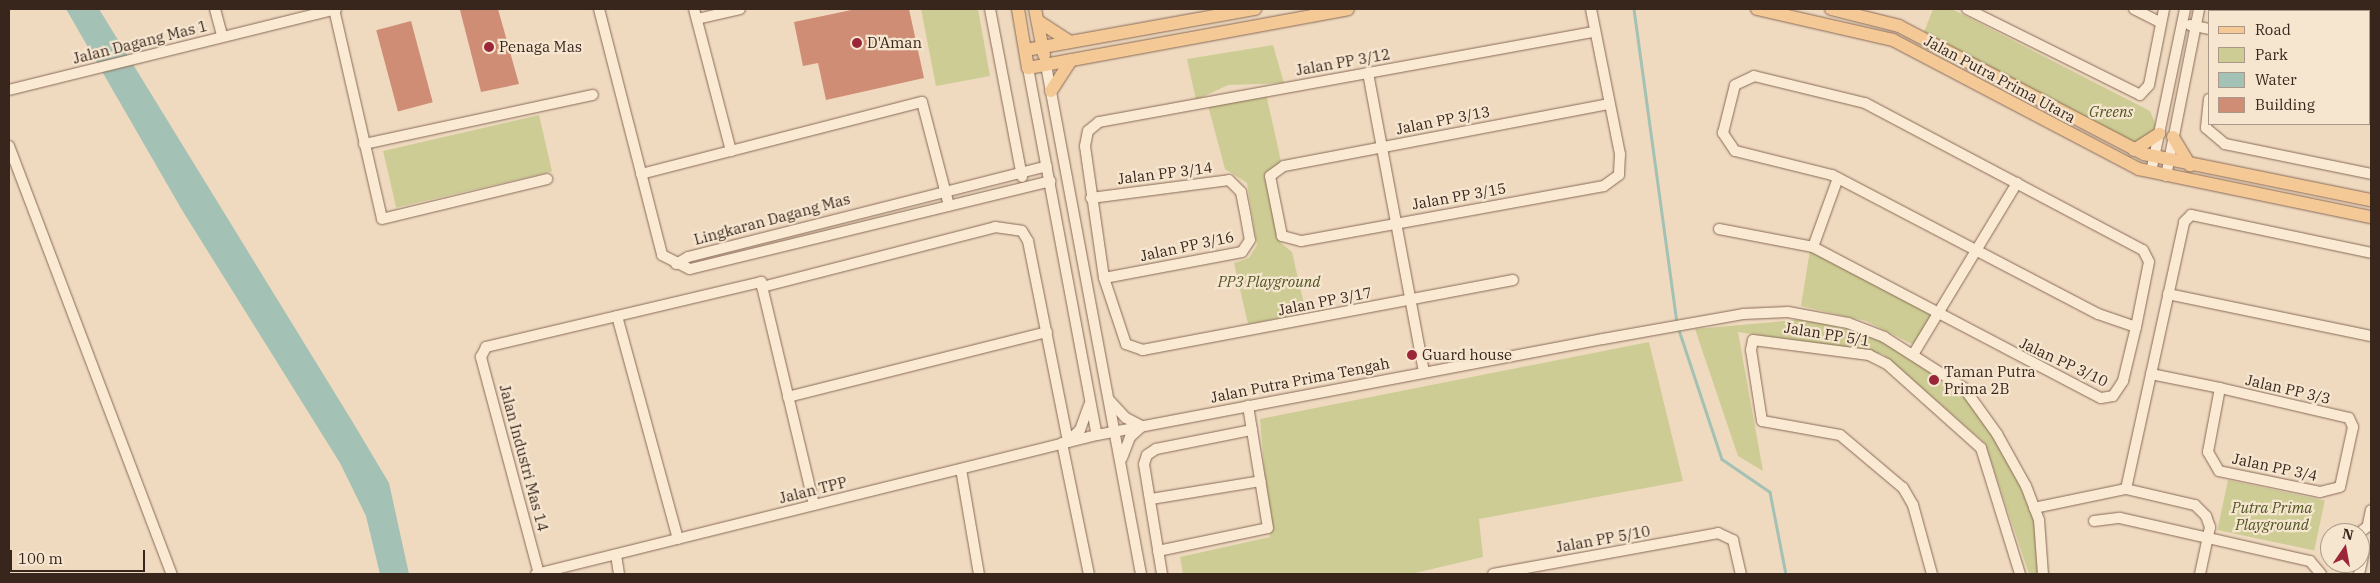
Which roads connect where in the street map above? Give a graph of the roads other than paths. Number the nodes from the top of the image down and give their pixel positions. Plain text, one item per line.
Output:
1 (215, 9) edge
2 (335, 9) edge
3 (599, 9) edge
4 (740, 9) edge
5 (990, 9) edge
6 (1018, 9) edge
7 (1255, 9) edge
8 (1348, 9) edge
9 (1591, 9) edge
10 (1757, 9) edge
11 (1831, 9) edge
12 (1967, 9) edge
13 (2134, 9) edge
14 (2164, 9) edge
15 (2185, 9) edge
16 (2199, 9) edge
17 (696, 14) edge
18 (1037, 15) edge
19 (2161, 23) junction
20 (2182, 23) junction
21 (2196, 26) junction
22 (2208, 29) edge
23 (1593, 32) junction
24 (222, 36) junction
25 (1070, 42) junction
26 (1043, 47) junction
27 (1026, 50) junction
28 (1071, 60) junction
29 (1046, 65) junction
30 (1028, 68) junction
31 (1368, 73) junction
32 (9, 90) edge
33 (1051, 91) junction
34 (593, 95) dead end
35 (1608, 104) junction
36 (2208, 109) edge
37 (2159, 134) junction
38 (2173, 137) junction
39 (364, 144) junction
40 (9, 146) edge
41 (1382, 147) junction
42 (2134, 150) junction
43 (731, 151) junction
44 (2155, 157) junction
45 (2169, 160) junction
46 (2190, 165) junction
47 (1047, 166) junction
48 (1021, 172) junction
49 (2152, 172) junction
50 (641, 174) junction
51 (2371, 174) edge
52 (2166, 176) junction
53 (1838, 178) junction
54 (547, 179) dead end
55 (1050, 181) junction
56 (2017, 183) junction
57 (1024, 187) junction
58 (945, 190) junction
59 (1091, 198) junction
60 (2371, 200) edge
61 (949, 206) junction
62 (1246, 218) joint
63 (2371, 218) edge
64 (1396, 223) junction
65 (1719, 229) dead end
66 (1301, 241) joint
67 (1813, 247) junction
68 (1976, 250) junction
69 (2371, 253) edge
70 (676, 264) junction
71 (1104, 278) junction
72 (1512, 280) dead end
73 (762, 287) junction
74 (2168, 294) junction
75 (1411, 300) junction
76 (1937, 314) junction
77 (617, 316) junction
78 (2136, 327) junction
79 (1047, 332) junction
80 (2371, 336) edge
81 (1914, 353) junction
82 (1424, 371) junction
83 (2152, 374) junction
84 (2220, 388) junction
85 (788, 397) junction
86 (1108, 399) junction
87 (1090, 401) junction
88 (1248, 406) junction
89 (2349, 418) joint
90 (1142, 426) junction
91 (1252, 430) junction
92 (1115, 432) junction
93 (1097, 435) junction
94 (1065, 442) junction
95 (1120, 463) junction
96 (960, 469) junction
97 (1261, 481) junction
98 (2126, 489) junction
99 (1151, 499) junction
100 (814, 505) junction
101 (2034, 508) junction
102 (2371, 510) edge
103 (2094, 521) dead end
104 (2370, 524) edge
105 (2208, 538) junction
106 (678, 539) junction
107 (1158, 551) junction
108 (616, 554) junction
109 (172, 574) edge
110 (538, 574) edge
111 (620, 574) edge
112 (979, 574) edge
113 (1089, 574) edge
114 (1141, 574) edge
115 (1162, 574) edge
116 (1493, 574) edge
117 (1741, 574) edge
118 (1932, 574) edge
119 (2020, 574) edge
120 (2043, 574) edge
121 (2200, 574) edge
122 (2321, 574) edge

1 - 24 street
2 - 24 street, Jalan Dagang Mas 1
2 - 39 street
3 - 50 street
4 - 17 street
5 - 48 street
6 - 27 main road
7 - 25 main road
8 - 28 main road
9 - 23 street
10 - 49 main road, Jalan Putra Prima Utara
11 - 42 main road, Jalan Putra Prima Utara
12 - 19 street
13 - 19 street
14 - 19 street
15 - 20 street
16 - 21 street
17 - 43 street
18 - 25 main road
18 - 26 main road
20 - 21 street
20 - 37 street
21 - 22 street
21 - 38 street
23 - 31 street, Jalan PP 3/12
23 - 35 street
24 - 32 street, Jalan Dagang Mas 1
25 - 26 main road
26 - 27 main road
26 - 29 main road
27 - 30 main road
28 - 29 main road
28 - 33 main road
29 - 30 main road
29 - 33 street
30 - 47 street
31 - 41 street
31 - 59 street, Jalan PP 3/12
33 - 86 street
34 - 39 street
35 - 41 street, Jalan PP 3/13
35 - 64 street, Jalan PP 3/15
36 - 51 street
37 - 42 main road
37 - 44 street
38 - 45 street
38 - 46 main road
39 - 54 street
40 - 109 street
41 - 64 street
41 - 66 street, Jalan PP 3/13
42 - 44 main road, Jalan Putra Prima Utara
43 - 50 street
43 - 58 street
44 - 45 main road, Jalan Putra Prima Utara
44 - 49 street
45 - 46 main road, Jalan Putra Prima Utara
45 - 52 street
46 - 60 main road, Jalan Putra Prima Utara
47 - 48 street, Lingkaran Dagang Mas
47 - 55 street
48 - 57 street
48 - 58 street, Lingkaran Dagang Mas
49 - 52 main road, Jalan Putra Prima Utara
50 - 70 street
52 - 63 main road, Jalan Putra Prima Utara
53 - 56 street
53 - 67 street
53 - 68 street
55 - 57 street, Lingkaran Dagang Mas
55 - 87 street
56 - 68 street
56 - 78 street
57 - 61 street, Lingkaran Dagang Mas
58 - 61 street
58 - 70 street, Lingkaran Dagang Mas
59 - 62 street, Jalan PP 3/14
59 - 71 street
61 - 70 street, Lingkaran Dagang Mas
62 - 71 street, Jalan PP 3/16
64 - 66 street, Jalan PP 3/15
64 - 75 street
65 - 67 street
67 - 76 street
68 - 76 street
68 - 78 street
69 - 74 street
71 - 75 street, Jalan PP 3/17
72 - 75 street, Jalan PP 3/17
73 - 77 street
73 - 79 street
73 - 85 street
74 - 80 street
74 - 83 street
75 - 82 street
76 - 78 street, Jalan PP 3/10
76 - 81 street
77 - 106 street
77 - 110 street, Jalan Industri Mas 14
79 - 85 street
79 - 94 street
81 - 82 street, Jalan Putra Prima Tengah
81 - 101 street
82 - 88 street, Jalan Putra Prima Tengah
83 - 84 street, Jalan PP 3/3
83 - 98 street
84 - 89 street, Jalan PP 3/3
84 - 89 street, Jalan PP 3/4
85 - 100 street
86 - 90 street
86 - 92 street
87 - 93 street
87 - 94 street
88 - 90 street, Jalan Putra Prima Tengah
88 - 91 street
90 - 92 street, Jalan Putra Prima Tengah
90 - 95 street
91 - 97 street
91 - 99 street
92 - 93 street, Jalan Putra Prima Tengah
92 - 95 street
93 - 94 street, Jalan TPP
94 - 96 street, Jalan TPP
94 - 113 street
95 - 114 street
96 - 100 street, Jalan TPP
96 - 112 street
97 - 99 street
97 - 107 street
98 - 101 street
98 - 105 street
99 - 107 street
100 - 106 street, Jalan TPP
101 - 120 street
102 - 104 street
103 - 105 street
105 - 121 street
105 - 122 street
106 - 108 street, Jalan TPP
107 - 115 street
108 - 110 street, Jalan TPP
108 - 111 street
116 - 117 street, Jalan PP 5/10
118 - 119 street, Jalan PP 5/1

